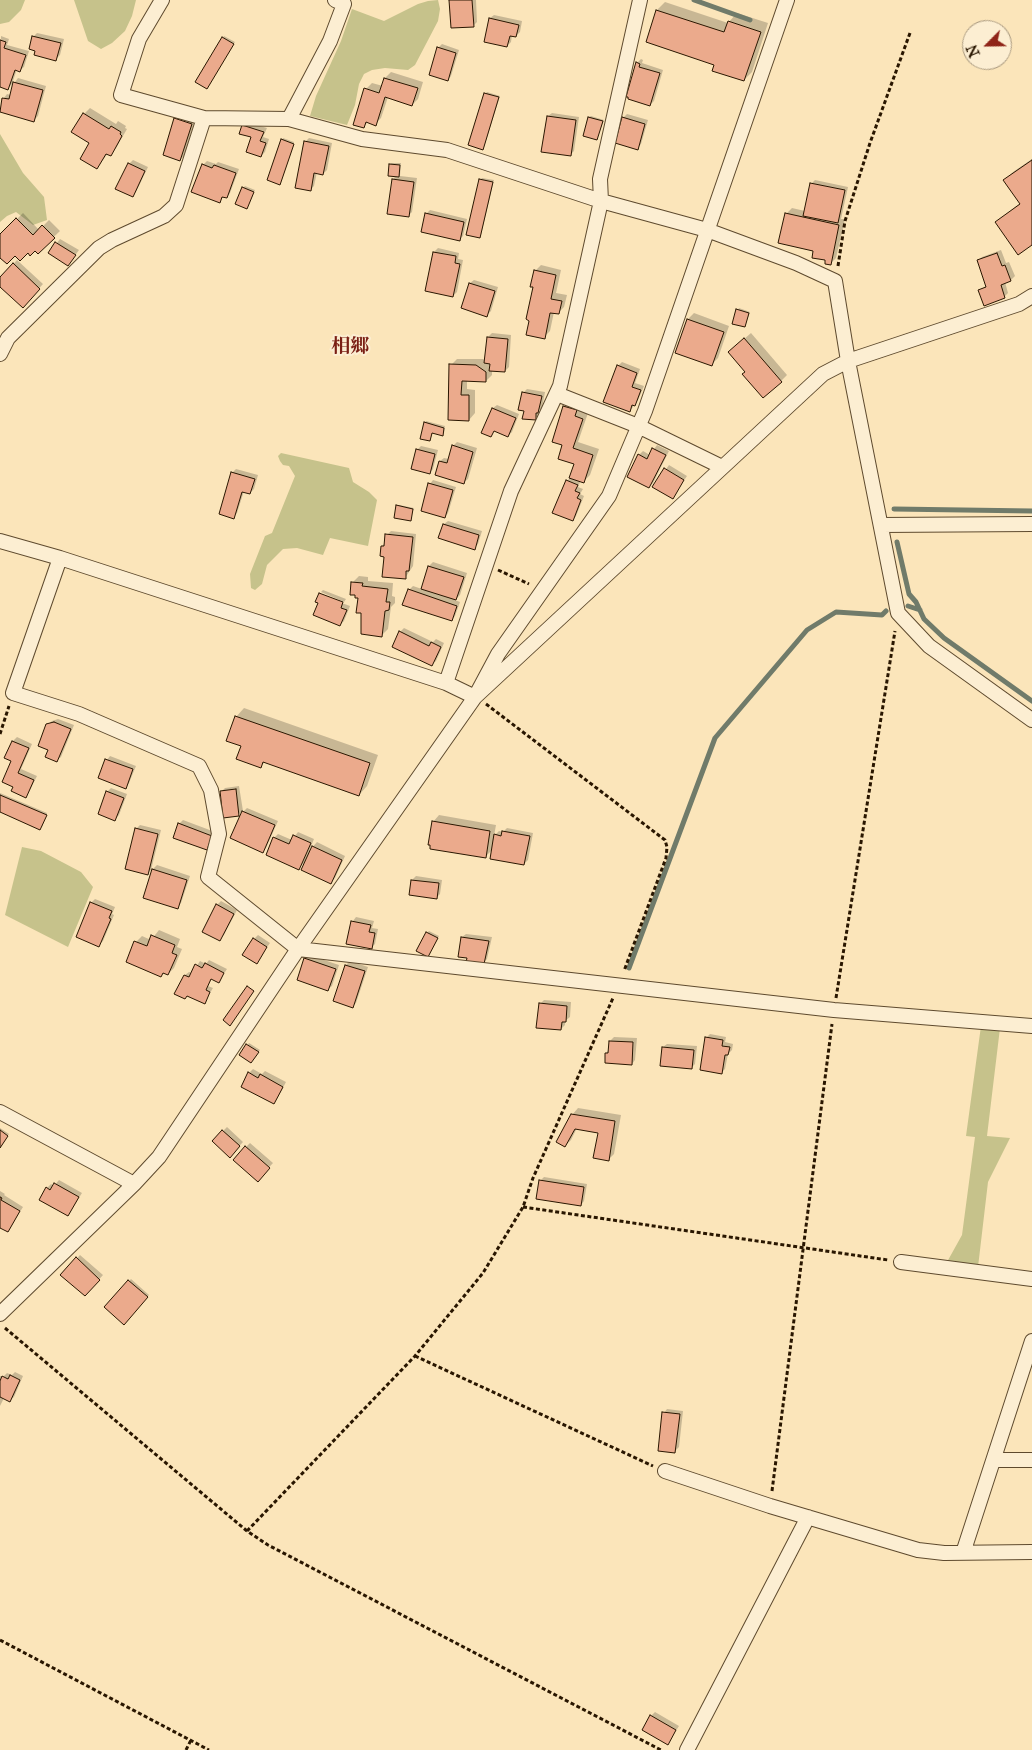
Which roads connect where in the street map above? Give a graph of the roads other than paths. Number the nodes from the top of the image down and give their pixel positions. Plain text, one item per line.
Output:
1 (162, 0) edge
2 (335, 0) edge
3 (640, 0) edge
4 (786, 0) edge
5 (204, 118) junction
6 (289, 119) junction
7 (601, 201) junction
8 (708, 230) junction
9 (1032, 296) edge
10 (0, 354) edge
11 (848, 361) junction
12 (556, 394) junction
13 (638, 426) junction
14 (722, 467) junction
15 (881, 524) junction
16 (1032, 524) edge
17 (0, 541) edge
18 (60, 558) junction
19 (446, 683) junction
20 (474, 697) junction
21 (1032, 720) edge
22 (298, 949) junction
23 (1032, 1026) edge
24 (0, 1112) edge
25 (134, 1184) junction
26 (902, 1262) road end
27 (1032, 1278) edge
28 (0, 1314) edge
29 (1032, 1341) edge
30 (994, 1460) junction
31 (1032, 1460) edge
32 (665, 1472) road end
33 (808, 1517) junction
34 (1032, 1552) edge
35 (963, 1553) junction
36 (687, 1750) edge

1 - 5 street
2 - 6 street
3 - 7 street
4 - 8 street
5 - 6 street
5 - 10 street
6 - 7 street
7 - 8 street
7 - 12 street
8 - 11 street
8 - 13 street
9 - 11 street
11 - 14 street
11 - 15 street
12 - 13 street
12 - 19 street
13 - 14 street
13 - 20 street
14 - 20 street
15 - 16 street
15 - 21 street
17 - 18 street
18 - 19 street
18 - 22 street
19 - 20 street
20 - 22 street
22 - 23 street
22 - 25 street
24 - 25 street
25 - 28 street
26 - 27 street
29 - 30 street
30 - 31 street
30 - 35 street
32 - 33 street
33 - 35 street
33 - 36 street
34 - 35 street

